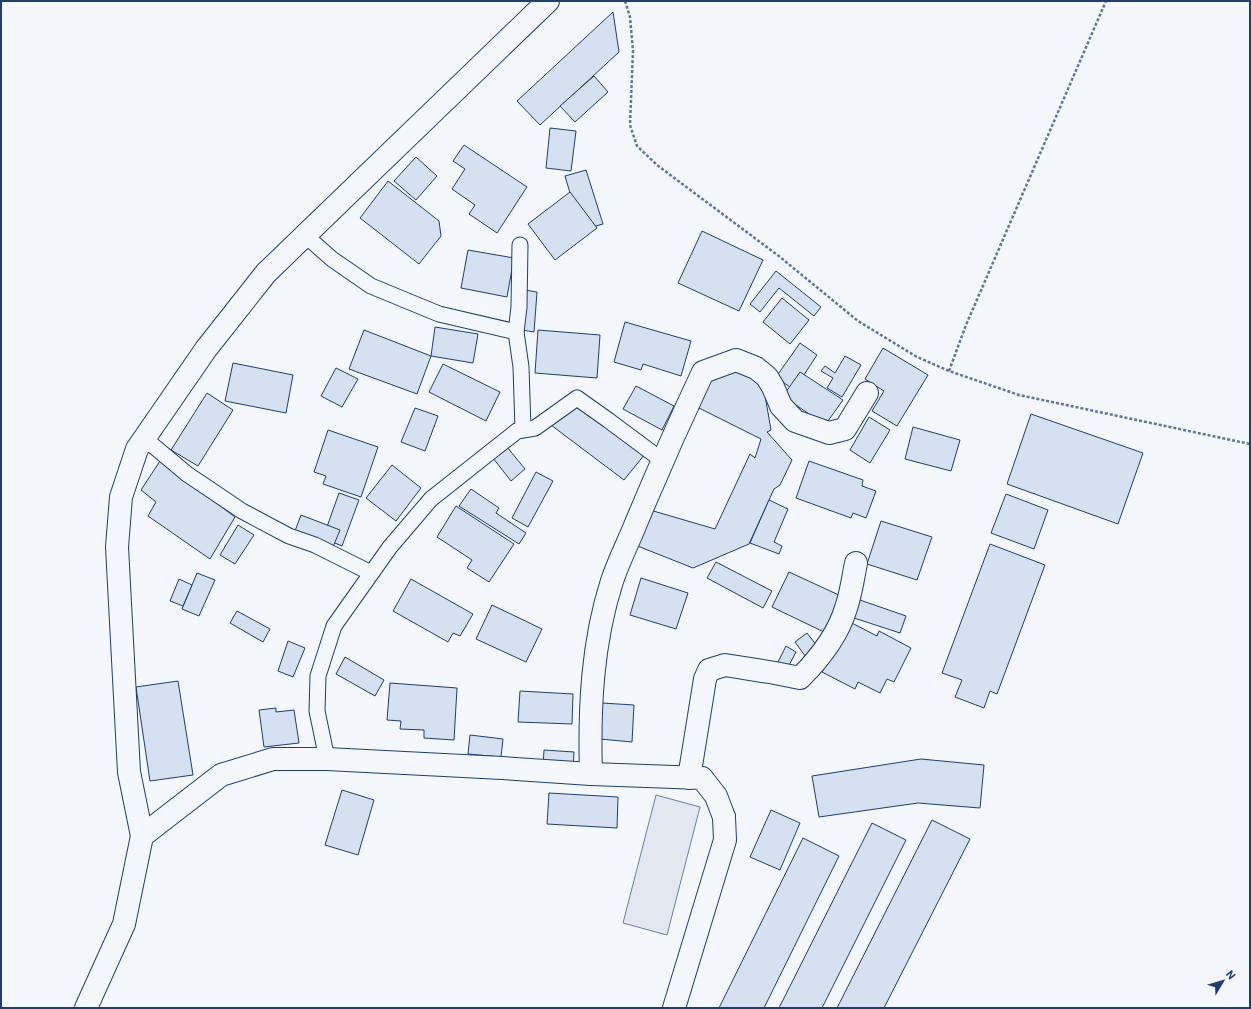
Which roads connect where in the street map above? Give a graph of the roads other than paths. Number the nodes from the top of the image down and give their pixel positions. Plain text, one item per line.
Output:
1 (548, 1) edge
2 (306, 236) junction
3 (520, 245) dead end
4 (516, 332) junction
5 (867, 393) dead end
6 (524, 430) junction
7 (144, 438) junction
8 (663, 461) junction
9 (856, 563) dead end
10 (371, 573) junction
11 (327, 759) junction
12 (591, 774) junction
13 (689, 778) junction
14 (142, 836) junction
15 (86, 1008) edge
16 (674, 1008) edge

1 - 2 street
2 - 4 lane
2 - 7 street
3 - 4 lane
4 - 6 lane
5 - 8 street
6 - 8 lane
6 - 10 lane
7 - 10 lane
7 - 14 street
8 - 12 street
9 - 13 street
10 - 11 lane
11 - 12 street
11 - 14 street
12 - 13 street
13 - 16 street
14 - 15 street

